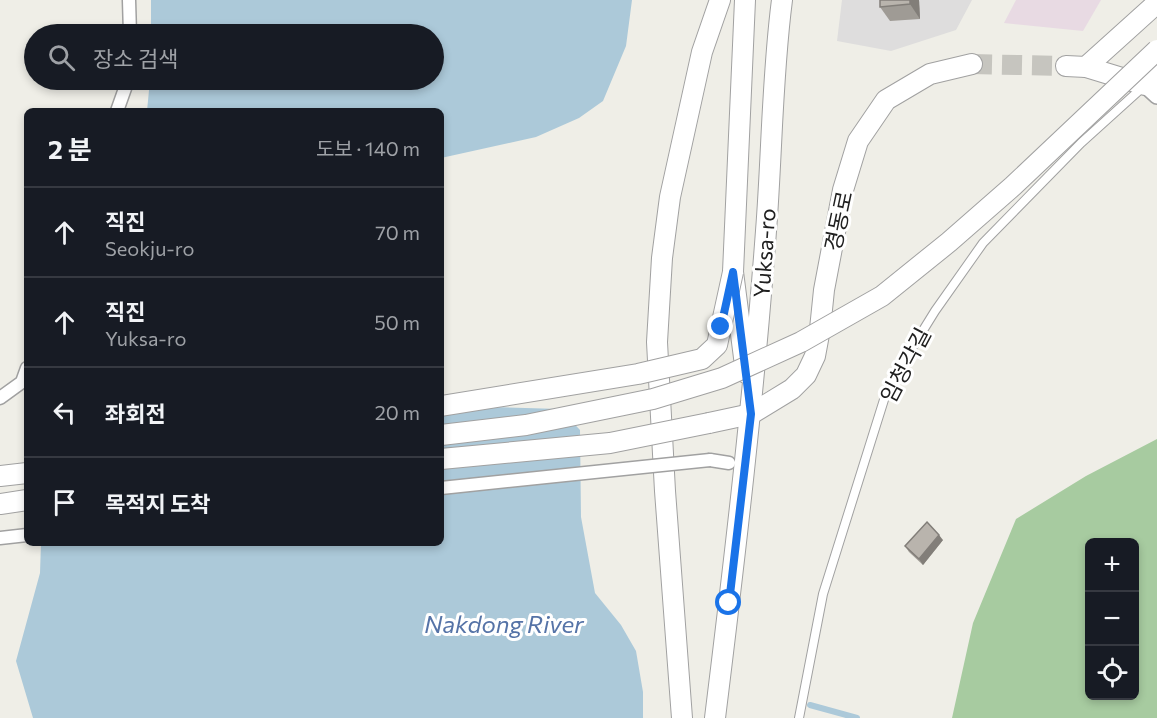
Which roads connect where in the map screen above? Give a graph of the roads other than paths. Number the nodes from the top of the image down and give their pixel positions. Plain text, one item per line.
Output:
1 (129, 0) edge
2 (720, 0) edge
3 (745, 0) edge
4 (782, 0) edge
5 (1157, 3) edge
6 (130, 24) edge
7 (1157, 50) edge
8 (972, 64) tunnel mouth
9 (1066, 66) tunnel mouth
10 (1086, 67) junction
11 (1153, 85) edge
12 (124, 90) edge
13 (118, 108) edge
14 (733, 272) junction
15 (24, 376) edge
16 (0, 398) edge
17 (444, 406) edge
18 (751, 414) junction
19 (444, 435) edge
20 (444, 459) edge
21 (729, 463) dead end
22 (24, 472) edge
23 (0, 476) edge
24 (444, 488) edge
25 (24, 500) edge
26 (0, 504) edge
27 (24, 535) edge
28 (0, 537) edge
29 (682, 718) edge
30 (715, 718) edge
31 (799, 718) edge

1 - 6 street
2 - 29 street
3 - 14 street, Yuksa-ro
4 - 18 street, Yuksa-ro
5 - 10 street
7 - 19 street, bridge
8 - 18 street, 경동로
9 - 10 street
10 - 11 street
11 - 31 lane, 임청각길
12 - 13 street
14 - 17 street, bridge
14 - 18 street, Yuksa-ro
15 - 16 street
18 - 20 street, 경동로, bridge
18 - 30 street
21 - 24 street, bridge
22 - 23 street
25 - 26 street
27 - 28 street

